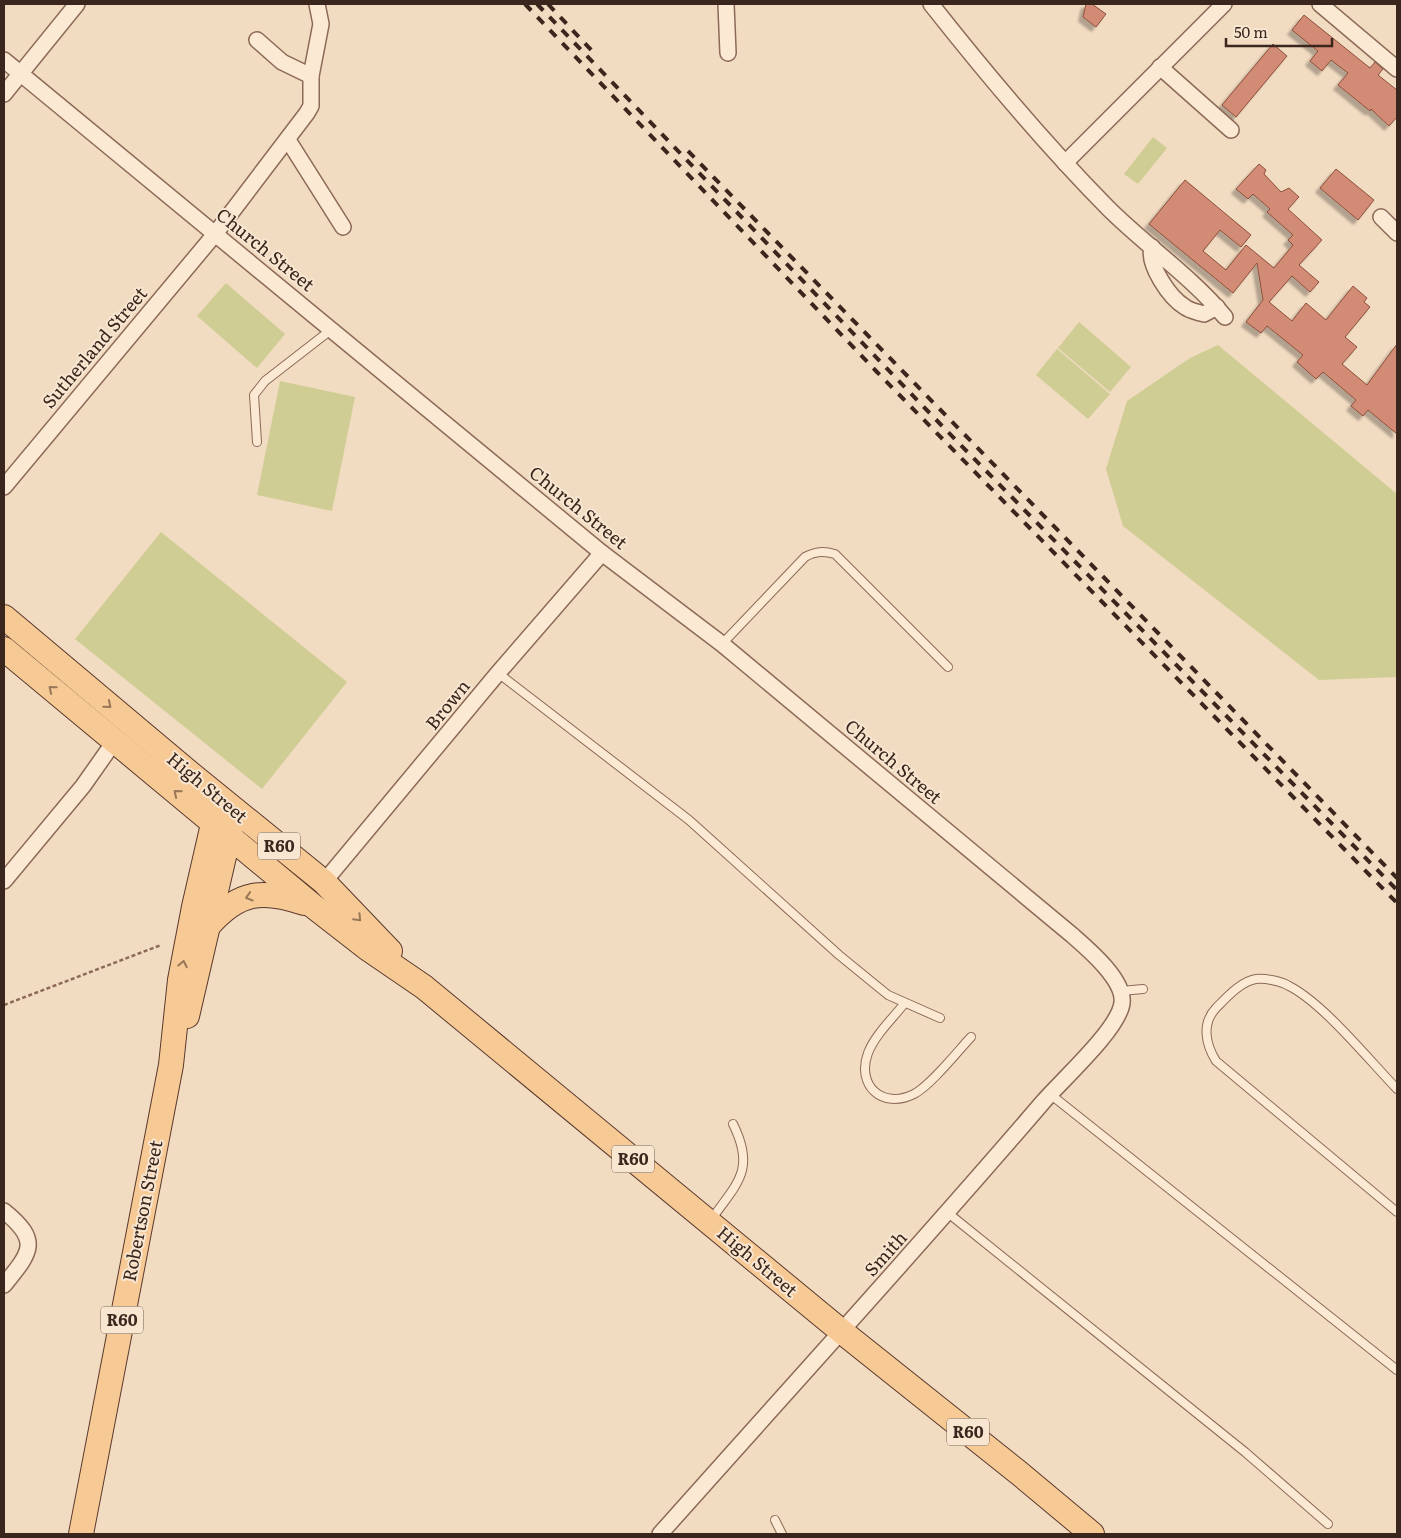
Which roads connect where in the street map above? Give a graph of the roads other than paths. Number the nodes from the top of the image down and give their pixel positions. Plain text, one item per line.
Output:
1 (77, 4) edge
2 (317, 4) edge
3 (726, 4) edge
4 (931, 4) edge
5 (1224, 4) edge
6 (1320, 4) edge
7 (257, 40) dead end
8 (728, 53) dead end
9 (4, 60) edge
10 (1160, 67) junction
11 (1397, 69) edge
12 (21, 74) junction
13 (311, 76) junction
14 (4, 94) edge
15 (1231, 130) dead end
16 (288, 140) junction
17 (1065, 163) junction
18 (1381, 217) dead end
19 (343, 227) dead end
20 (1397, 233) edge
21 (215, 234) junction
22 (1152, 247) junction
23 (332, 329) junction
24 (257, 442) dead end
25 (4, 487) edge
26 (602, 553) junction
27 (4, 617) edge
28 (722, 644) junction
29 (4, 649) edge
30 (948, 667) dead end
31 (498, 673) junction
32 (114, 742) junction
33 (227, 804) junction
34 (221, 830) junction
35 (4, 881) edge
36 (324, 882) junction
37 (313, 906) junction
38 (209, 925) junction
39 (424, 987) junction
40 (1142, 989) dead end
41 (1121, 991) junction
42 (904, 1004) junction
43 (940, 1018) dead end
44 (971, 1037) dead end
45 (171, 1065) junction
46 (1397, 1089) edge
47 (1050, 1094) junction
48 (732, 1124) dead end
49 (4, 1210) edge
50 (1397, 1212) edge
51 (948, 1213) junction
52 (710, 1222) junction
53 (4, 1285) edge
54 (841, 1331) junction
55 (1397, 1368) edge
56 (775, 1520) dead end
57 (1328, 1524) dead end
58 (81, 1534) edge
59 (660, 1534) edge
60 (782, 1534) edge
61 (1092, 1534) edge

1 - 12 street
2 - 13 street, Sutherland Street
3 - 8 street
4 - 17 street
5 - 10 street
6 - 11 street
7 - 13 street
9 - 12 street, Church Street
10 - 15 street
10 - 17 street
12 - 14 street
12 - 21 street, Church Street
13 - 16 street, Sutherland Street
16 - 19 street
16 - 21 street, Sutherland Street
17 - 22 street
18 - 20 street
21 - 23 street, Church Street
21 - 25 street, Sutherland Street
22 - 22 street
23 - 24 lane
23 - 26 street, Church Street
26 - 28 street, Church Street
26 - 31 street, Brown
27 -> 33 main road, High Street
28 - 30 lane
28 - 41 street, Church Street
32 -> 29 main road, High Street
31 - 36 street, Brown
31 - 42 lane
34 -> 32 main road, High Street
32 - 35 street
33 - 34 main road, Robertson Street / R60
33 - 36 main road, High Street / R60
34 - 37 main road, High Street / R60
34 - 38 main road, Robertson Street / R60
45 -> 34 main road, Robertson Street / R60
36 -> 39 main road, High Street / R60
37 -> 38 main road
37 - 39 main road, High Street / R60
38 - 45 main road, Robertson Street / R60
39 - 52 main road, High Street / R60
40 - 41 lane
41 - 47 street, Smith
42 - 43 lane
42 - 44 lane
45 - 58 main road, Robertson Street / R60
46 - 50 lane
47 - 51 street, Smith
47 - 55 lane
48 - 52 lane
49 - 53 street
51 - 54 street, Smith
51 - 57 lane
52 - 54 main road, High Street / R60
54 - 59 street, Smith
54 - 61 main road, High Street / R60
56 - 60 lane

